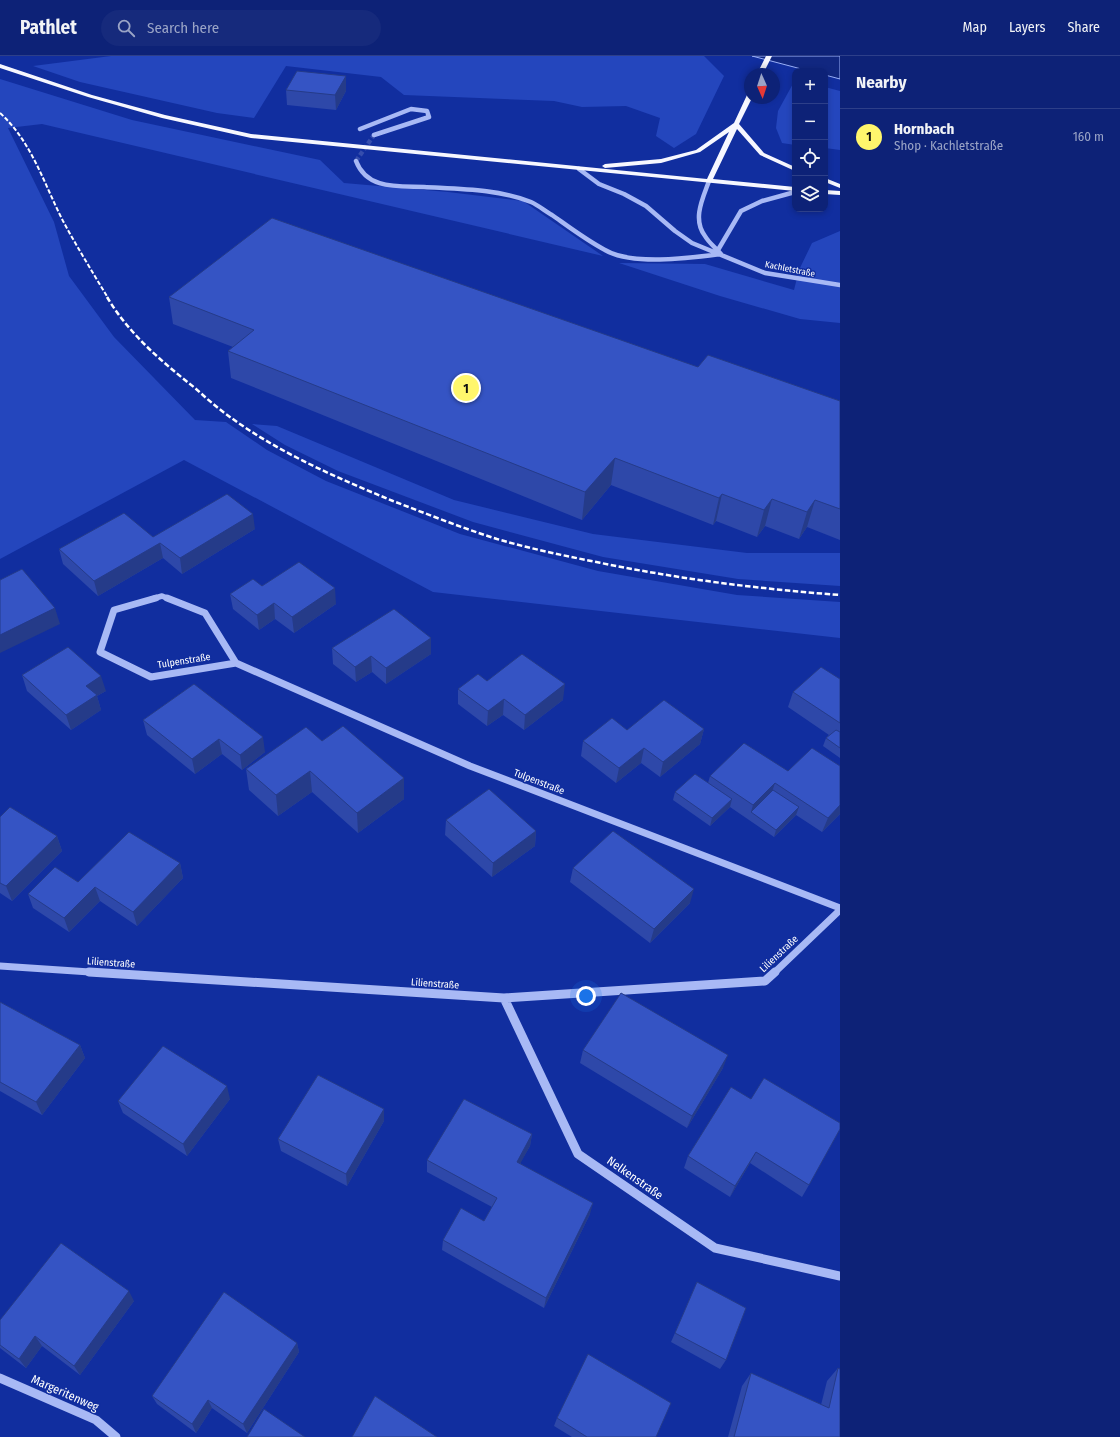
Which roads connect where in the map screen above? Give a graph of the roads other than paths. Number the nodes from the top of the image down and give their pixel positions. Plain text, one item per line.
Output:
1 (769, 56) edge
2 (0, 66) edge
3 (763, 68) edge
4 (746, 104) edge
5 (736, 124) junction
6 (360, 129) dead end
7 (374, 135) tunnel mouth
8 (356, 161) dead end
9 (792, 168) edge
10 (579, 169) junction
11 (710, 181) junction
12 (828, 181) edge
13 (840, 186) edge
14 (792, 189) edge
15 (828, 192) edge
16 (792, 193) edge
17 (840, 193) edge
18 (720, 252) junction
19 (840, 285) edge
20 (236, 663) junction
21 (840, 909) edge
22 (0, 966) edge
23 (504, 998) junction
24 (840, 1276) edge
25 (0, 1378) edge
26 (116, 1437) edge

1 - 3 main road
2 - 10 main road
4 - 5 main road
5 - 9 main road
5 - 10 main road
5 - 11 main road
6 - 7 street
8 - 18 street
10 - 11 main road
10 - 18 street
11 - 14 main road
11 - 18 street, Kachletstraße
12 - 13 main road
15 - 17 main road
16 - 18 street
18 - 19 street, Kachletstraße
20 - 20 street, Tulpenstraße
20 - 21 street, Tulpenstraße
21 - 23 street, Lilienstraße
22 - 23 street, Lilienstraße
23 - 24 street, Nelkenstraße
25 - 26 street, Margeritenweg

